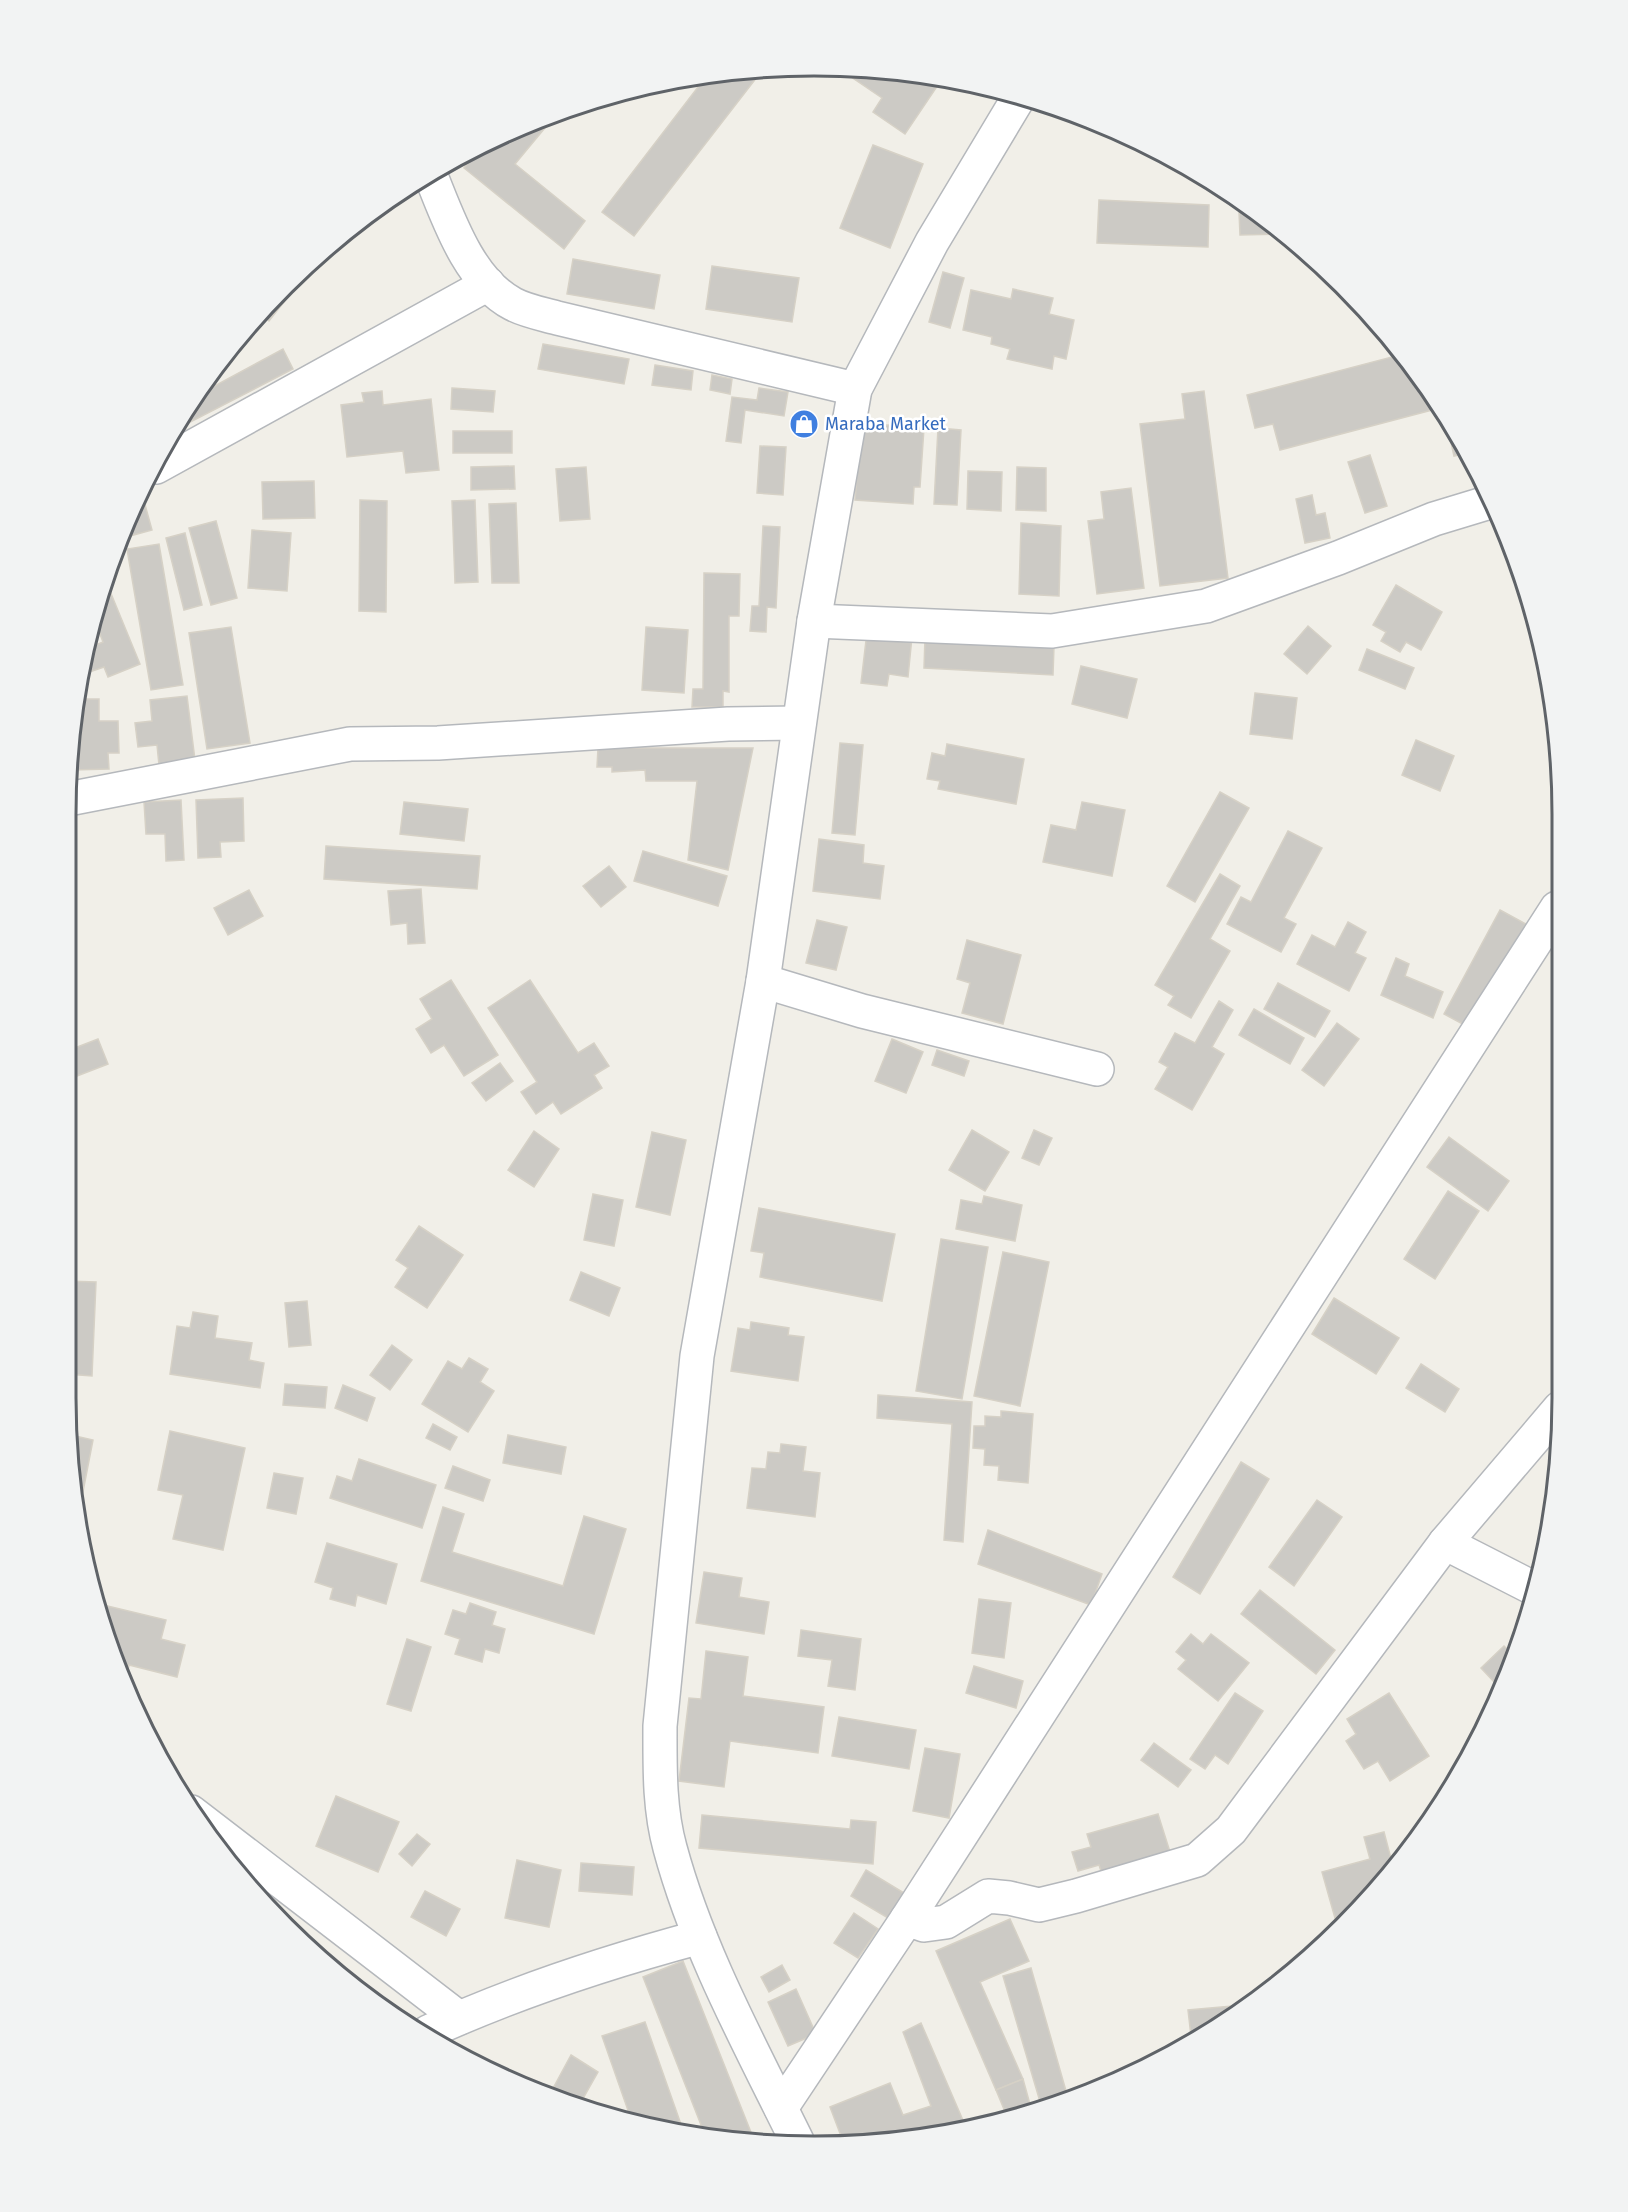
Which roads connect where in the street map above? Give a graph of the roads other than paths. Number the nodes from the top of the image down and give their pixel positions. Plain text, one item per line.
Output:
1 (1014, 105) edge
2 (433, 182) edge
3 (488, 284) junction
4 (855, 389) junction
5 (167, 461) edge
6 (1482, 504) edge
7 (814, 621) junction
8 (799, 723) junction
9 (77, 797) edge
10 (1552, 916) edge
11 (763, 981) junction
12 (1097, 1069) dead end
13 (1551, 1418) edge
14 (1445, 1543) junction
15 (1527, 1585) edge
16 (220, 1834) edge
17 (907, 1919) junction
18 (699, 1937) junction
19 (459, 2018) junction
20 (433, 2030) edge
21 (781, 2108) junction
22 (794, 2135) edge

1 - 4 street
2 - 3 street
3 - 4 street
3 - 5 street
4 - 7 street
6 - 7 street
7 - 8 street
8 - 9 street
8 - 11 street
10 - 17 street
11 - 12 street
11 - 18 street
13 - 14 street
14 - 15 street
14 - 17 street
16 - 19 street
17 - 21 street
18 - 19 street
18 - 21 street
19 - 20 street
21 - 22 street

